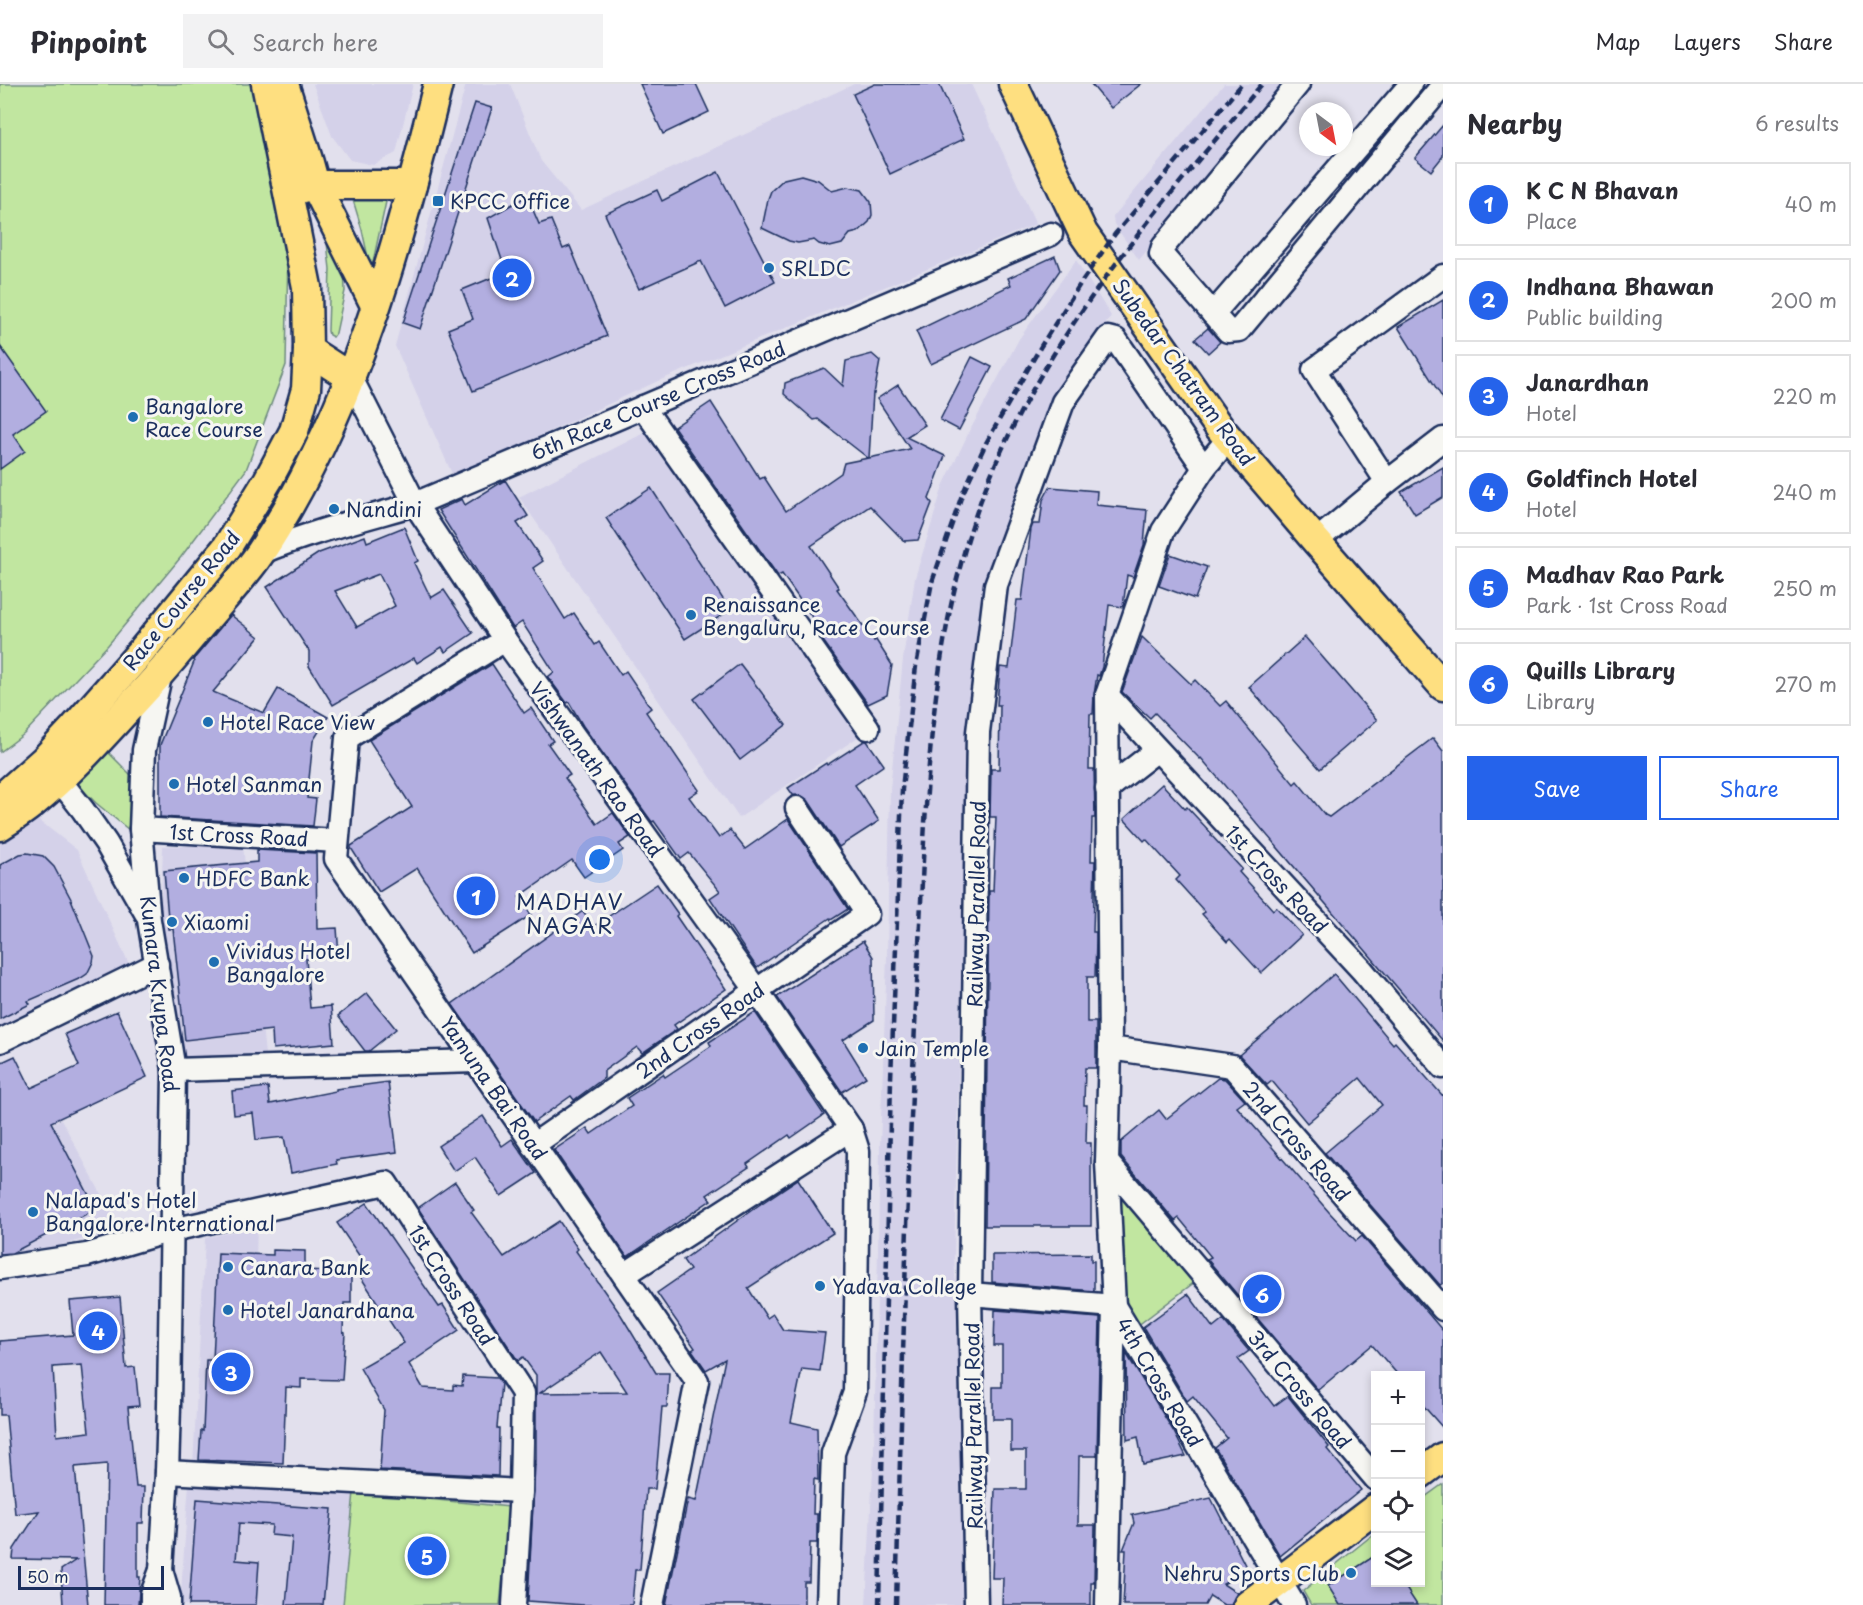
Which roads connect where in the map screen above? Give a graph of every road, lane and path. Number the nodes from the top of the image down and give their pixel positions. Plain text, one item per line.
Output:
1 (266, 84) edge
2 (284, 84) edge
3 (438, 84) edge
4 (1013, 84) edge
5 (1298, 84) edge
6 (1411, 84) edge
7 (1441, 91) edge
8 (412, 185) junction
9 (302, 188) junction
10 (1051, 234) dead end
11 (1443, 276) edge
12 (375, 305) junction
13 (1213, 314) junction
14 (308, 350) junction
15 (351, 378) junction
16 (643, 407) junction
17 (1229, 438) junction
18 (1443, 440) edge
19 (1204, 468) junction
20 (1387, 482) junction
21 (415, 504) junction
22 (1316, 541) junction
23 (260, 553) junction
24 (505, 640) junction
25 (161, 672) junction
26 (1443, 686) edge
27 (1107, 695) junction
28 (868, 728) dead end
29 (1157, 750) junction
30 (51, 770) junction
31 (1107, 789) junction
32 (0, 797) edge
33 (797, 808) dead end
34 (0, 826) edge
35 (141, 829) junction
36 (337, 841) junction
37 (150, 920) junction
38 (157, 964) junction
39 (757, 991) junction
40 (0, 1041) edge
41 (1110, 1048) junction
42 (476, 1061) junction
43 (1443, 1067) edge
44 (174, 1070) junction
45 (854, 1140) junction
46 (533, 1145) junction
47 (1107, 1162) junction
48 (172, 1230) junction
49 (0, 1268) edge
50 (624, 1275) junction
51 (970, 1294) junction
52 (1114, 1306) junction
53 (1443, 1309) edge
54 (1443, 1457) edge
55 (1425, 1470) edge
56 (167, 1472) junction
57 (1371, 1473) edge
58 (521, 1491) junction
59 (1371, 1513) edge
60 (161, 1570) junction
61 (1287, 1593) edge
62 (152, 1605) edge
63 (169, 1605) edge
64 (514, 1605) edge
65 (652, 1605) edge
66 (828, 1605) edge
67 (976, 1605) edge
68 (1107, 1605) edge
69 (1248, 1605) edge

1 - 9 main road, Race Course Road
2 - 9 main road, Race Course Road
3 - 8 main road, Race Course Road
4 - 17 main road, Subedar Chatram Road
5 - 13 street
6 - 13 street
7 - 13 street
8 - 9 main road
8 - 12 main road, Race Course Road
9 - 12 main road, Race Course Road
9 - 14 main road, Race Course Road
10 - 16 street, 6th Race Course Cross Road
11 - 20 street
12 - 15 main road, Race Course Road
14 - 15 main road
14 - 30 main road, Race Course Road
15 - 21 street, Vishwanath Rao Road
15 - 23 main road, Race Course Road
16 - 21 street, 6th Race Course Cross Road
16 - 28 street
17 - 19 street
17 - 22 main road, Subedar Chatram Road
18 - 20 street
19 - 27 street
19 - 51 street, Railway Parallel Road
20 - 22 street
21 - 23 street, 6th Race Course Cross Road
21 - 24 street, Vishwanath Rao Road
22 - 26 main road, Subedar Chatram Road
23 - 25 main road, Race Course Road
24 - 36 street, Yamuna Bai Road
24 - 39 street, Vishwanath Rao Road
25 - 30 main road, Race Course Road
25 - 35 street, Kumara Krupa Road
27 - 29 street, 1st Cross Road
27 - 31 street
29 - 31 street
29 - 43 street, 1st Cross Road
30 - 32 main road, Race Course Road
30 - 34 main road, Race Course Road
30 - 37 street
31 - 41 street
33 - 39 street, 2nd Cross Road
35 - 36 street, 1st Cross Road
35 - 37 street, Kumara Krupa Road
36 - 42 street, Yamuna Bai Road
37 - 38 street, Kumara Krupa Road
38 - 40 street
38 - 44 street, Kumara Krupa Road
39 - 45 street, Vishwanath Rao Road
39 - 46 street, 2nd Cross Road
41 - 47 street
41 - 53 street, 2nd Cross Road
42 - 44 street
42 - 46 street, Yamuna Bai Road
44 - 48 street, Kumara Krupa Road
45 - 50 street
45 - 66 street
46 - 50 street, Yamuna Bai Road
47 - 52 street
47 - 57 street, 3rd Cross Road
48 - 49 street
48 - 56 street, Kumara Krupa Road
48 - 58 street, 1st Cross Road
50 - 65 street, Yamuna Bai Road
51 - 52 street, 4th Cross Road
51 - 67 street, Railway Parallel Road
52 - 61 street, 4th Cross Road
52 - 68 street
54 - 55 main road
56 - 58 street
56 - 60 street, Kumara Krupa Road
58 - 64 street, 1st Cross Road
59 - 61 main road
60 - 62 street, Kumara Krupa Road
60 - 63 street, Kumara Krupa Road
61 - 69 main road

